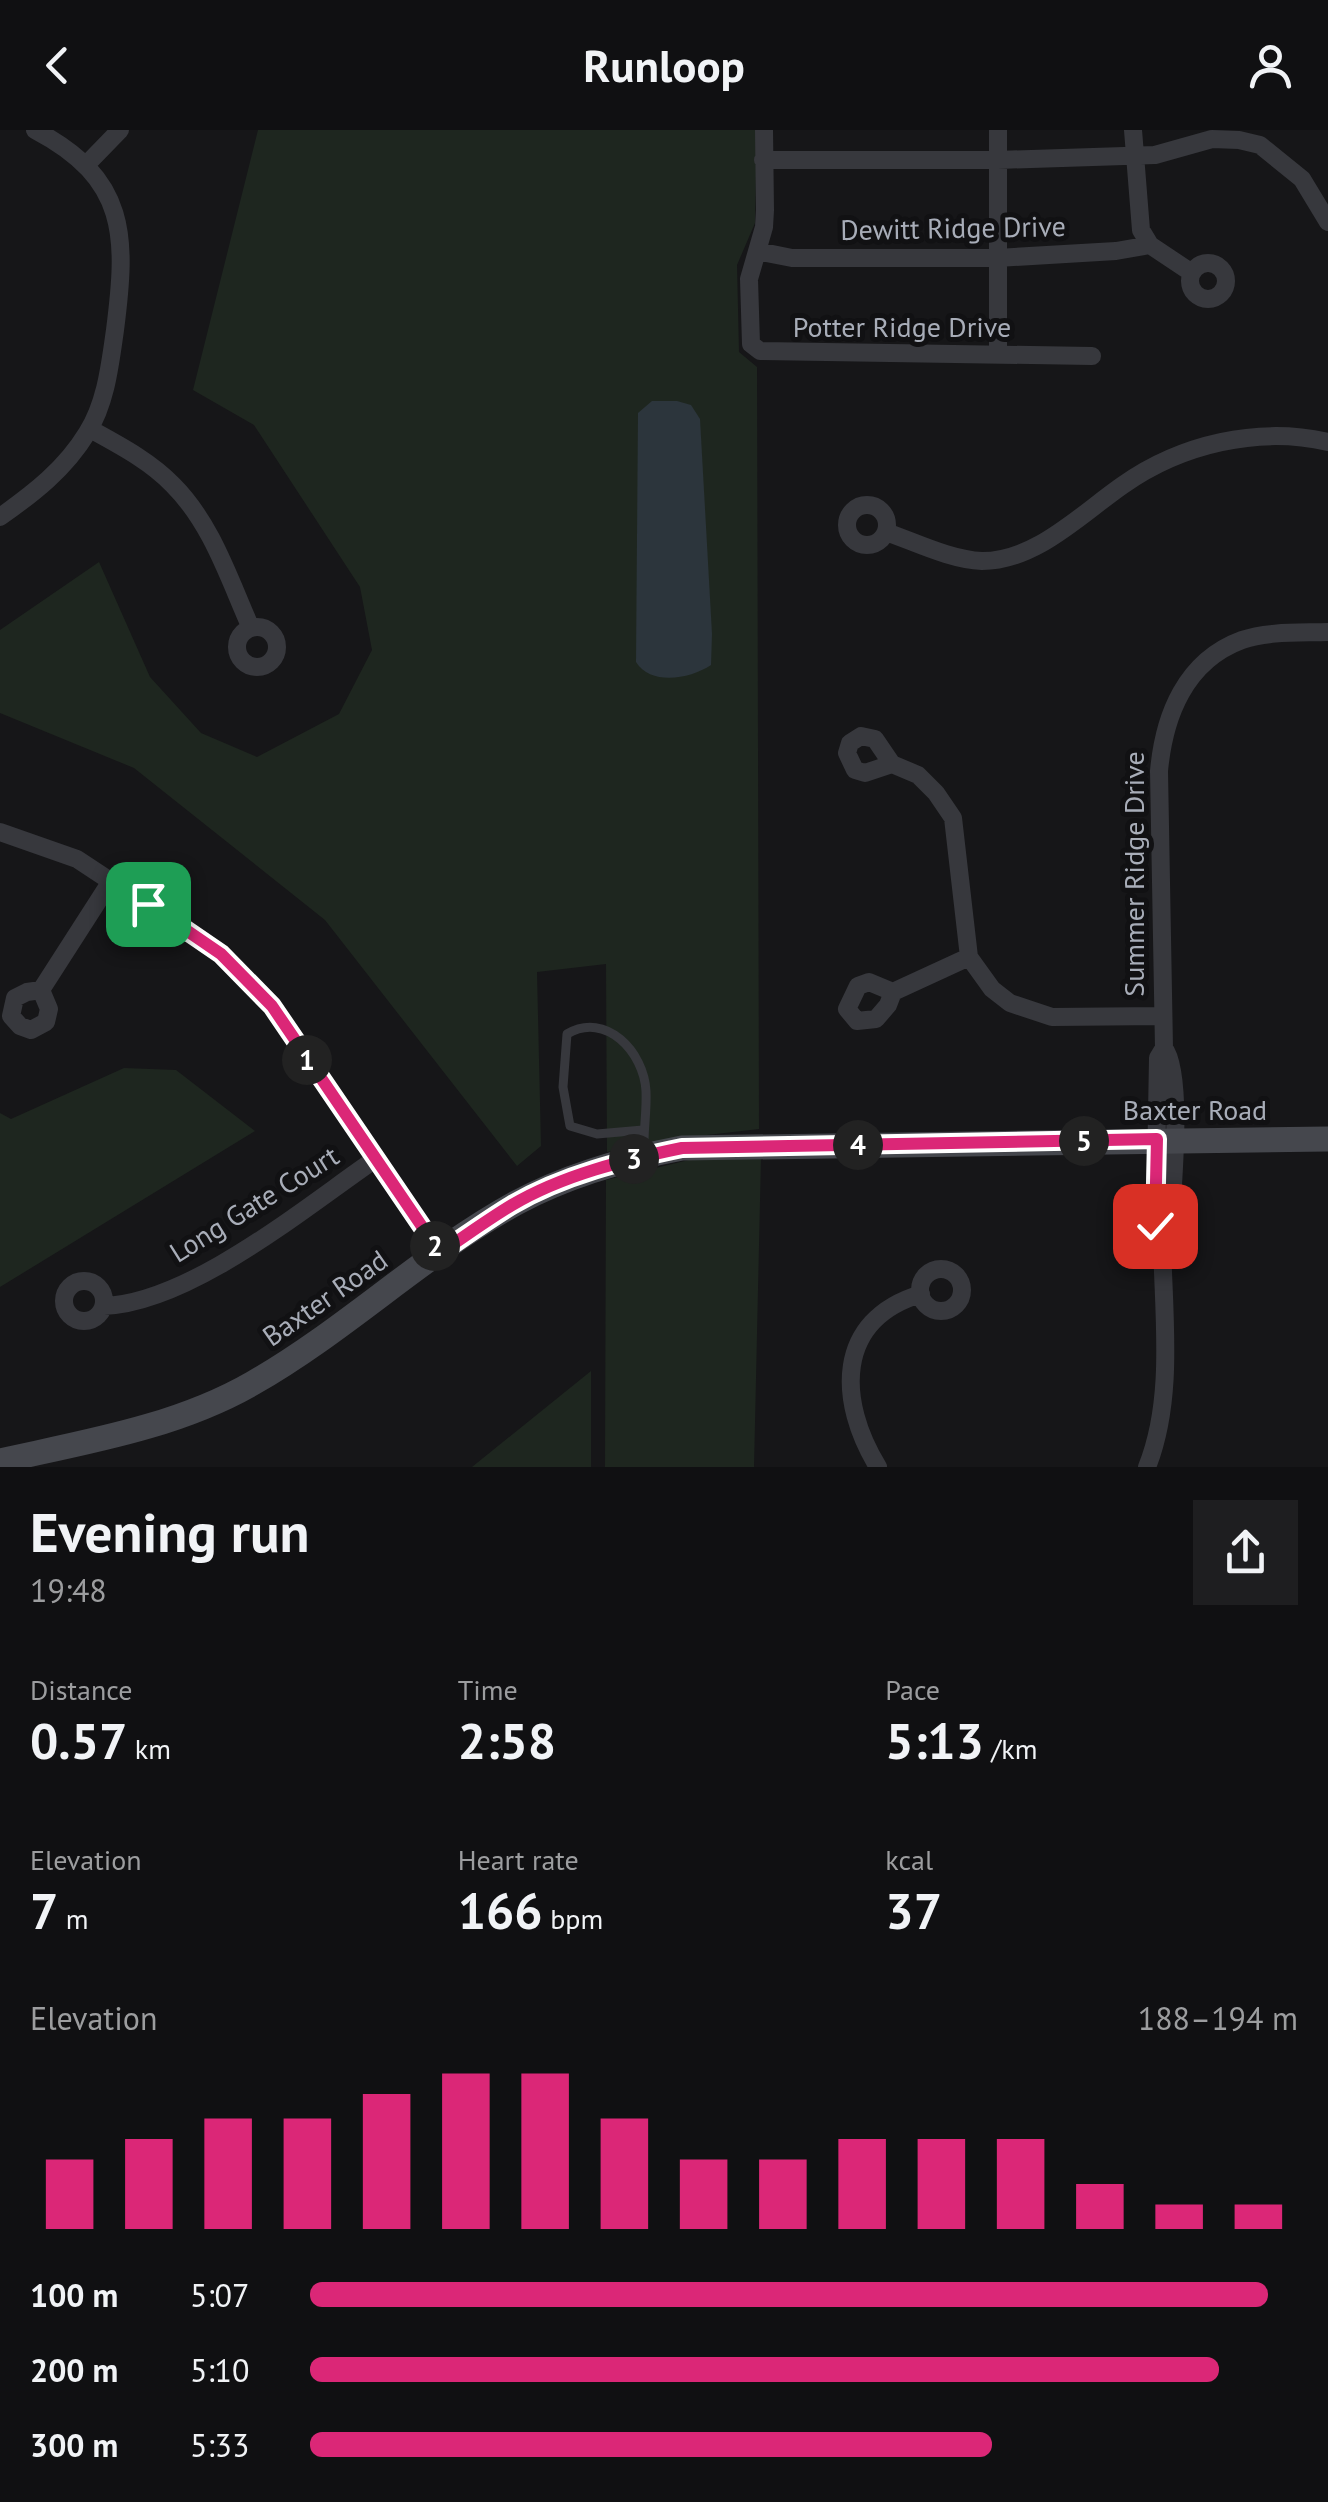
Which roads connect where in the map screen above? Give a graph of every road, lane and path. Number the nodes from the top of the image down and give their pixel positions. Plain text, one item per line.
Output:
1 (36, 130) edge
2 (120, 130) edge
3 (764, 130) edge
4 (998, 130) edge
5 (1132, 130) edge
6 (1134, 156) junction
7 (763, 160) junction
8 (998, 160) junction
9 (87, 164) junction
10 (1328, 222) edge
11 (1150, 245) junction
12 (757, 251) junction
13 (997, 258) junction
14 (1192, 273) dead end
15 (998, 355) junction
16 (1092, 356) dead end
17 (90, 429) junction
18 (1328, 442) edge
19 (0, 517) edge
20 (886, 532) dead end
21 (251, 628) dead end
22 (1328, 632) edge
23 (892, 764) dead end
24 (0, 832) edge
25 (111, 880) junction
26 (969, 957) junction
27 (41, 990) dead end
28 (893, 992) dead end
29 (1162, 1016) junction
30 (1165, 1139) junction
31 (1328, 1139) edge
32 (643, 1143) junction
33 (374, 1160) junction
34 (440, 1253) junction
35 (921, 1294) dead end
36 (104, 1306) dead end
37 (0, 1460) edge
38 (878, 1467) edge
39 (1147, 1467) edge

1 - 9 street
2 - 9 street
3 - 7 street, Potter Ridge Drive
4 - 8 street
5 - 6 street
6 - 8 street
6 - 10 street
6 - 11 street
7 - 8 street
7 - 12 street, Potter Ridge Drive
8 - 13 street
9 - 17 street
11 - 13 street, Dewitt Ridge Drive
11 - 14 street
12 - 13 street, Dewitt Ridge Drive
12 - 15 street, Potter Ridge Drive
13 - 15 street
15 - 16 street, Potter Ridge Drive
17 - 19 street
17 - 21 street
18 - 20 street
22 - 29 street, Summer Ridge Drive
23 - 26 street
24 - 25 street
25 - 27 street
25 - 33 street
26 - 28 street
26 - 29 street
29 - 30 street, Summer Ridge Drive
30 - 31 main road, Baxter Road
30 - 32 main road, Baxter Road
30 - 39 street, Summer Ridge Drive
32 - 32 lane
32 - 34 main road, Baxter Road
33 - 34 street
33 - 36 street, Long Gate Court
34 - 37 main road, Baxter Road
35 - 38 street

